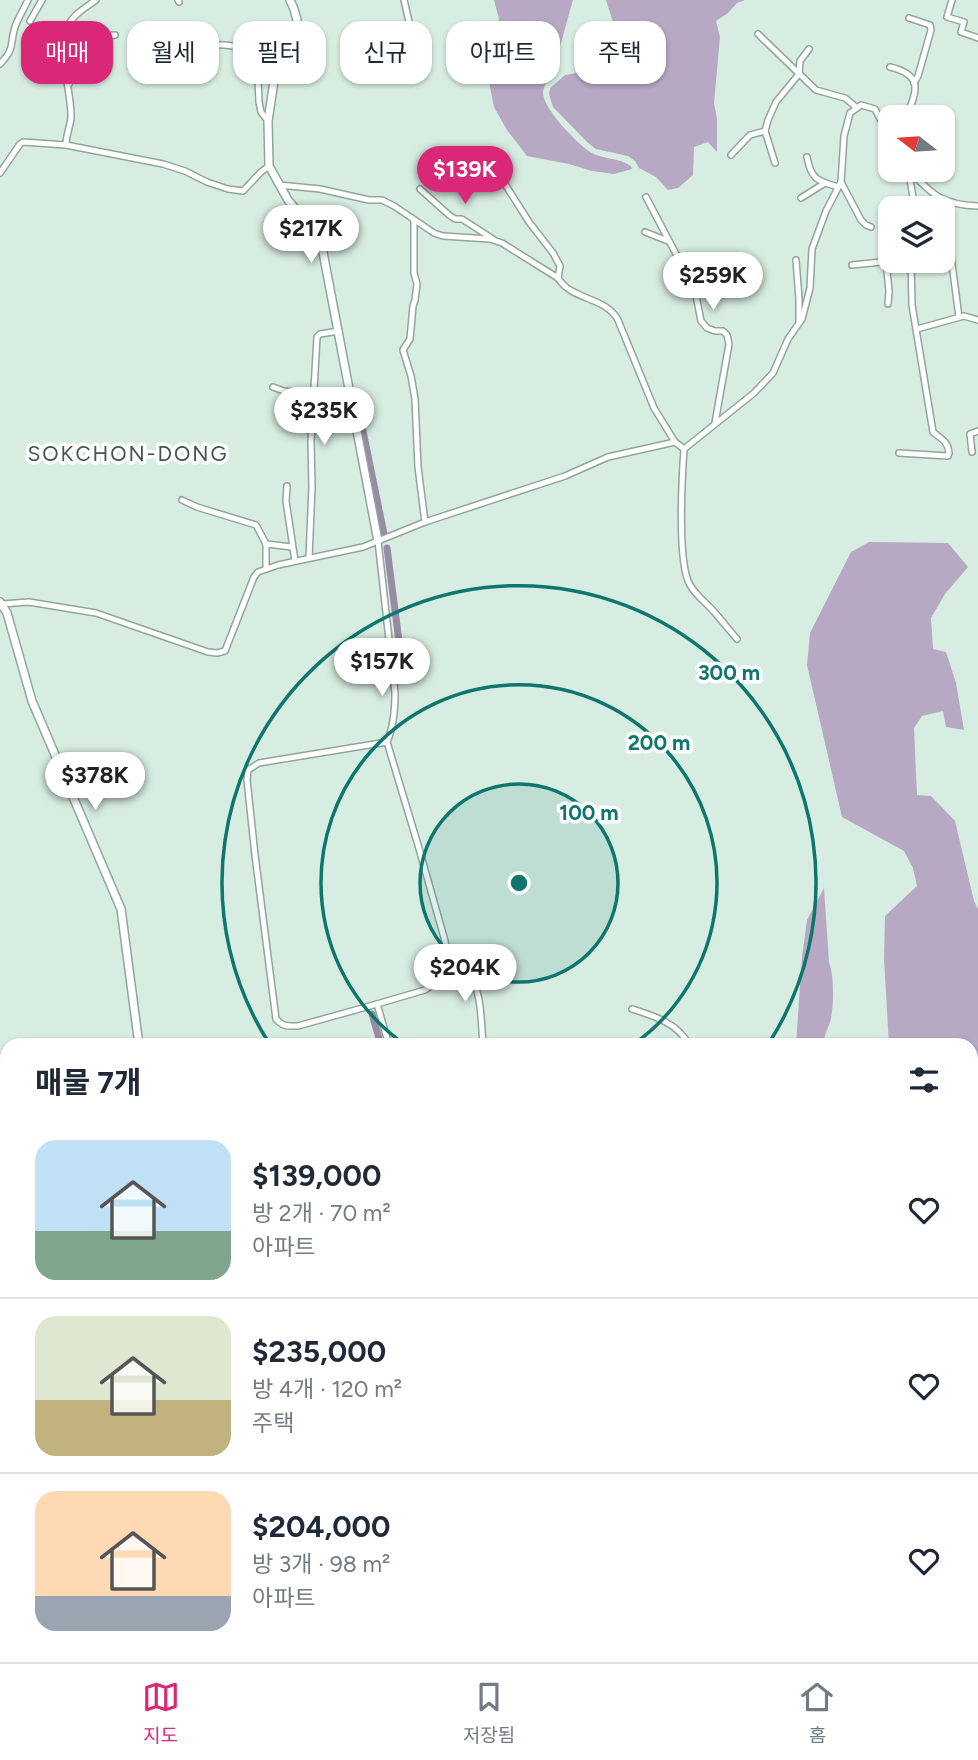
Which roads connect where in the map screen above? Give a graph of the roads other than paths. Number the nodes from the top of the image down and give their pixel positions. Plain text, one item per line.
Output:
1 (29, 0) edge
2 (42, 0) edge
3 (96, 0) edge
4 (290, 0) edge
5 (404, 0) edge
6 (952, 0) edge
7 (909, 18) dead end
8 (30, 21) dead end
9 (409, 21) edge
10 (758, 34) dead end
11 (115, 35) dead end
12 (978, 38) edge
13 (219, 45) edge
14 (808, 50) dead end
15 (0, 64) edge
16 (890, 67) dead end
17 (799, 74) junction
18 (914, 82) junction
19 (68, 87) junction
20 (911, 105) edge
21 (858, 108) junction
22 (878, 115) edge
23 (268, 121) junction
24 (765, 131) junction
25 (66, 145) junction
26 (731, 155) dead end
27 (807, 157) dead end
28 (775, 163) dead end
29 (269, 166) junction
30 (0, 173) edge
31 (503, 181) dead end
32 (921, 182) edge
33 (825, 183) junction
34 (840, 184) junction
35 (279, 185) junction
36 (420, 190) dead end
37 (938, 196) edge
38 (646, 197) dead end
39 (801, 198) dead end
40 (955, 203) edge
41 (978, 206) edge
42 (414, 220) junction
43 (871, 227) dead end
44 (645, 232) dead end
45 (496, 241) junction
46 (668, 241) junction
47 (796, 260) dead end
48 (878, 262) edge
49 (852, 265) dead end
50 (889, 273) edge
51 (911, 273) edge
52 (953, 273) edge
53 (558, 278) junction
54 (888, 304) dead end
55 (959, 317) junction
56 (978, 320) edge
57 (799, 324) junction
58 (917, 329) junction
59 (339, 331) junction
60 (273, 387) dead end
61 (314, 394) junction
62 (351, 398) junction
63 (715, 423) junction
64 (978, 431) edge
65 (675, 442) junction
66 (684, 449) junction
67 (972, 452) dead end
68 (899, 453) dead end
69 (287, 486) dead end
70 (181, 500) dead end
71 (425, 522) junction
72 (378, 541) junction
73 (265, 544) junction
74 (292, 547) junction
75 (309, 558) junction
76 (295, 561) junction
77 (266, 569) junction
78 (1, 603) edge
79 (737, 639) dead end
80 (387, 742) junction
81 (448, 958) junction
82 (377, 1004) junction
83 (632, 1009) dead end
84 (138, 1038) edge
85 (387, 1038) edge
86 (482, 1038) edge
87 (685, 1038) edge

1 - 15 street
2 - 8 street
3 - 19 street
4 - 23 street
5 - 9 street
6 - 12 street
7 - 18 street
10 - 17 street
11 - 19 street
13 - 23 street
14 - 17 street
16 - 18 street
17 - 21 street
17 - 24 street
18 - 20 street
19 - 25 street
21 - 22 street
21 - 34 street
23 - 29 street
24 - 26 street
24 - 28 street
25 - 29 street
25 - 30 street
27 - 33 street
29 - 35 street
31 - 53 street
32 - 37 street
33 - 34 street
33 - 39 street
34 - 43 street
34 - 57 street
35 - 42 street
35 - 59 street
36 - 45 street
38 - 46 street
40 - 41 street
42 - 45 street
42 - 71 street
44 - 46 street
45 - 53 street
46 - 63 street
47 - 57 street
48 - 49 street
50 - 54 street
51 - 58 street
52 - 55 street
53 - 65 street
55 - 56 street
55 - 58 street
57 - 63 street
58 - 68 street
59 - 61 street
59 - 62 street
60 - 61 street
61 - 62 street
61 - 75 street
62 - 72 street
63 - 66 street
64 - 67 street
65 - 66 street
65 - 71 street
66 - 79 street
69 - 74 street
70 - 73 street
71 - 72 street
72 - 75 street
72 - 80 street
73 - 74 street
73 - 77 street
74 - 76 street
75 - 76 street
76 - 77 street
77 - 78 street
78 - 84 street
80 - 81 street
80 - 82 street
81 - 82 street
81 - 86 street
82 - 85 street
83 - 87 street

